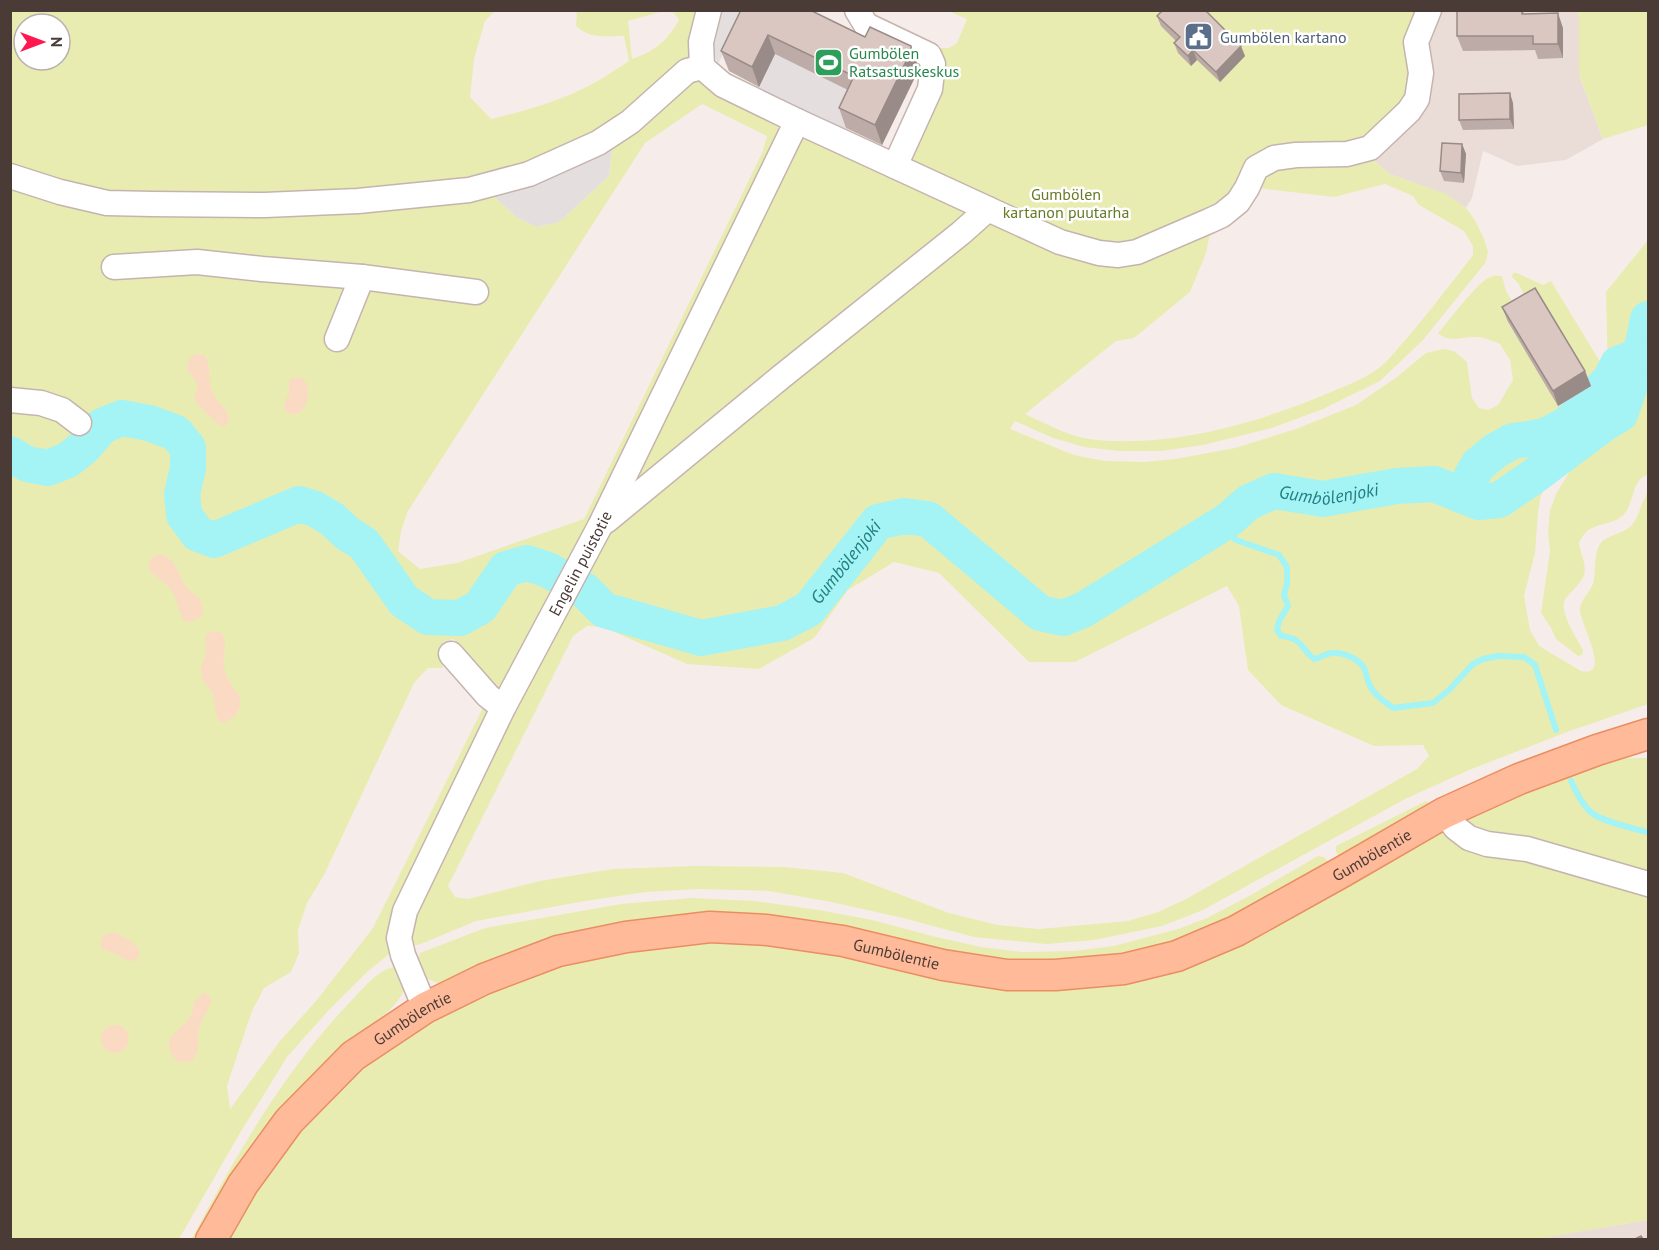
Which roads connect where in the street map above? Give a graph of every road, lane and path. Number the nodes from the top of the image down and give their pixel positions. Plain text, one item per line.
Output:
1 (709, 10) edge
2 (856, 10) edge
3 (1429, 10) edge
4 (702, 67) junction
5 (797, 121) junction
6 (895, 165) junction
7 (10, 176) edge
8 (988, 209) junction
9 (114, 267) dead end
10 (362, 277) junction
11 (476, 292) dead end
12 (337, 339) dead end
13 (10, 400) edge
14 (79, 423) dead end
15 (600, 526) junction
16 (452, 654) dead end
17 (503, 708) junction
18 (1648, 734) edge
19 (1444, 813) junction
20 (1648, 884) edge
21 (425, 1008) junction
22 (211, 1239) edge

1 - 4 street
2 - 6 street
3 - 8 street
4 - 5 street
4 - 7 street
5 - 6 street
5 - 15 street, Engelin puistotie
6 - 8 street
8 - 15 street
9 - 10 street
10 - 11 street
10 - 12 street
13 - 14 street
15 - 17 street, Engelin puistotie
16 - 17 street
17 - 21 street, Engelin puistotie
18 - 19 main road, Gumbölentie
19 - 20 street
19 - 21 main road, Gumbölentie
21 - 22 main road, Gumbölentie

